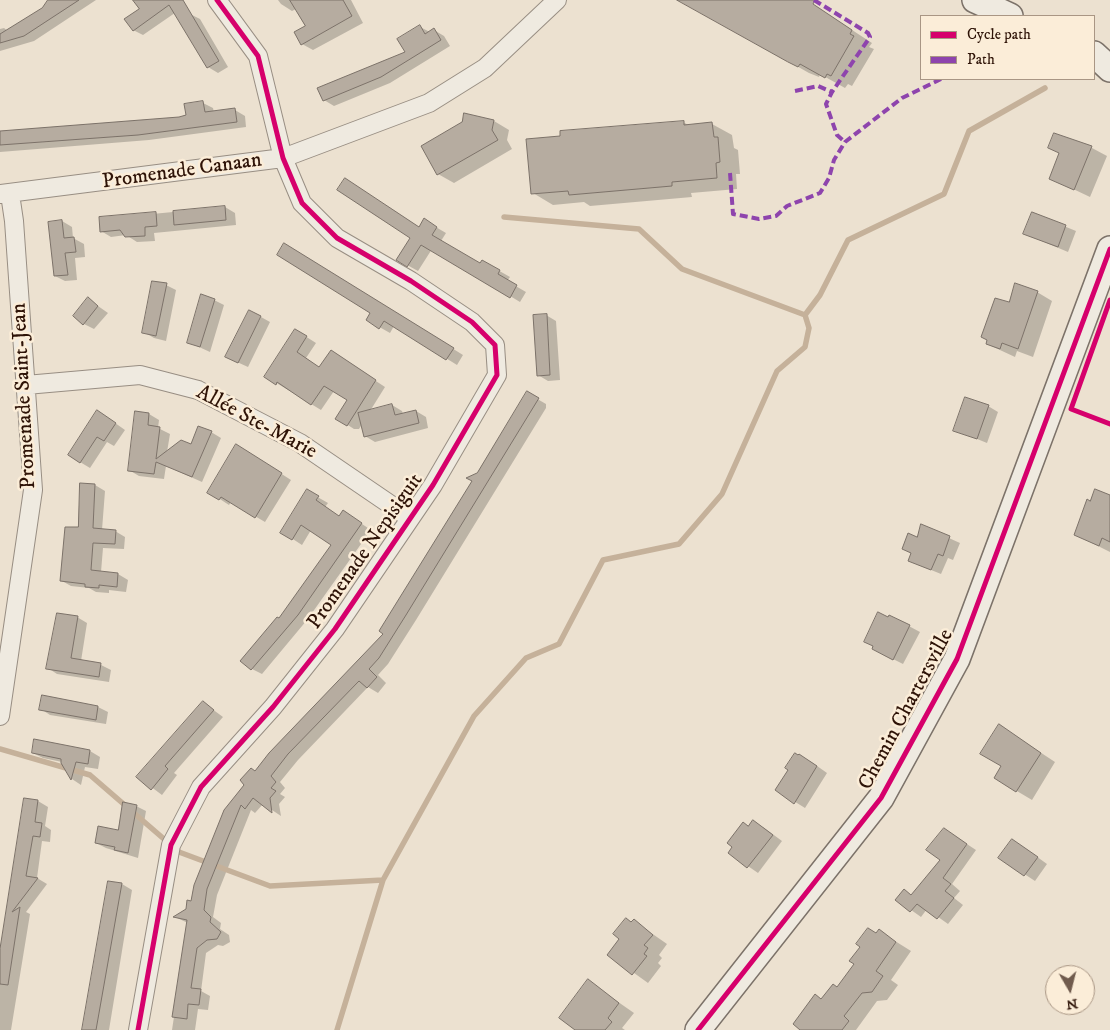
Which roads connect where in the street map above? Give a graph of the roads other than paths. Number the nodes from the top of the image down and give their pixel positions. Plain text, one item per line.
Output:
1 (217, 0) edge
2 (557, 0) edge
3 (975, 0) edge
4 (1008, 15) edge
5 (1110, 48) edge
6 (1095, 52) edge
7 (1095, 52) edge
8 (1095, 53) edge
9 (1110, 58) edge
10 (1110, 69) edge
11 (283, 158) junction
12 (5, 194) edge
13 (1110, 249) edge
14 (26, 386) junction
15 (410, 518) junction
16 (0, 716) edge
17 (138, 1030) edge
18 (698, 1030) edge

1 - 11 street, Promenade Nepisiguit
2 - 11 street, Promenade Canaan
3 - 4 street
5 - 6 street
7 - 9 street
8 - 10 street
11 - 12 street, Promenade Canaan
11 - 15 street, Promenade Nepisiguit
12 - 14 street, Promenade Saint-Jean
13 - 18 street, Chemin Chartersville
14 - 15 street, Allée Ste-Marie
14 - 16 street, Promenade Saint-Jean
15 - 17 street, Promenade Nepisiguit

